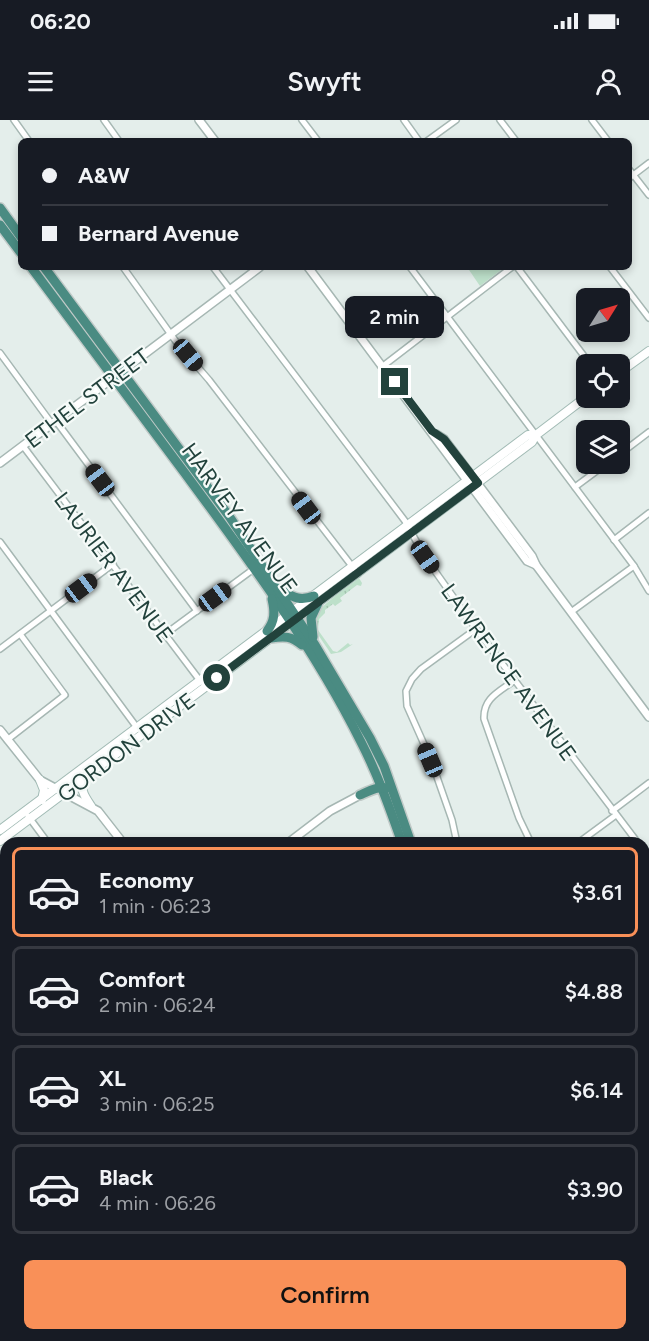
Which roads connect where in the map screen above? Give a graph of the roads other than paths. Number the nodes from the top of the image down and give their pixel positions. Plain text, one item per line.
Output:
1 (14, 120) edge
2 (104, 120) edge
3 (199, 120) edge
4 (302, 120) edge
5 (404, 120) edge
6 (456, 120) edge
7 (500, 120) edge
8 (592, 120) edge
9 (28, 138) edge
10 (117, 138) edge
11 (213, 138) edge
12 (316, 138) edge
13 (417, 138) edge
14 (431, 138) edge
15 (514, 138) edge
16 (606, 138) edge
17 (649, 163) edge
18 (632, 176) edge
19 (632, 178) edge
20 (649, 195) edge
21 (0, 208) edge
22 (0, 225) edge
23 (18, 233) edge
24 (18, 249) edge
25 (33, 270) edge
26 (46, 270) edge
27 (125, 270) edge
28 (215, 270) edge
29 (256, 270) edge
30 (310, 270) edge
31 (412, 270) edge
32 (508, 270) edge
33 (519, 270) edge
34 (612, 270) edge
35 (230, 290) junction
36 (447, 316) junction
37 (649, 318) edge
38 (172, 335) junction
39 (649, 351) edge
40 (0, 353) edge
41 (582, 354) edge
42 (630, 365) edge
43 (383, 366) junction
44 (117, 374) junction
45 (576, 405) edge
46 (54, 422) junction
47 (649, 432) edge
48 (536, 435) junction
49 (23, 446) junction
50 (630, 446) edge
51 (0, 463) edge
52 (592, 474) edge
53 (473, 482) junction
54 (574, 487) junction
55 (649, 513) edge
56 (409, 529) junction
57 (614, 540) junction
58 (0, 542) edge
59 (113, 564) junction
60 (634, 566) junction
61 (255, 568) junction
62 (355, 570) junction
63 (649, 591) edge
64 (275, 592) junction
65 (316, 599) junction
66 (50, 611) junction
67 (197, 611) junction
68 (571, 612) junction
69 (292, 617) junction
70 (476, 629) junction
71 (20, 634) junction
72 (164, 635) junction
73 (269, 635) junction
74 (311, 647) junction
75 (0, 649) edge
76 (514, 680) junction
77 (202, 684) junction
78 (649, 717) edge
79 (0, 730) edge
80 (140, 732) junction
81 (7, 740) junction
82 (373, 766) junction
83 (88, 776) junction
84 (40, 780) junction
85 (649, 783) edge
86 (382, 787) junction
87 (56, 789) junction
88 (65, 793) junction
89 (394, 793) junction
90 (360, 795) junction
91 (42, 800) junction
92 (91, 806) junction
93 (390, 808) junction
94 (614, 813) junction
95 (27, 816) junction
96 (0, 830) edge
97 (4, 837) edge
98 (43, 837) edge
99 (118, 837) edge
100 (296, 837) edge
101 (400, 837) edge
102 (409, 837) edge
103 (456, 837) edge
104 (528, 837) edge
105 (585, 837) edge
106 (633, 837) edge

1 - 9 street
2 - 10 street
3 - 11 street
4 - 12 street
5 - 13 street
6 - 14 street
7 - 15 street
8 - 16 street
17 - 18 street
19 - 20 street
21 - 23 highway
22 - 24 highway
25 - 44 highway, HARVEY AVENUE
26 - 44 highway, HARVEY AVENUE
27 - 38 street
28 - 35 street, LAWRENCE AVENUE
29 - 35 street, ETHEL STREET
30 - 43 street
31 - 36 street
32 - 36 street
33 - 41 street
34 - 37 street
35 - 38 street, ETHEL STREET
35 - 56 street, LAWRENCE AVENUE
36 - 43 street
36 - 48 street
38 - 44 street, ETHEL STREET
38 - 62 street
39 - 42 main road
40 - 46 street
43 - 53 street
44 - 46 street, ETHEL STREET
44 - 61 highway, HARVEY AVENUE
44 - 64 highway, HARVEY AVENUE
45 - 48 main road, GORDON DRIVE
46 - 49 street, ETHEL STREET
46 - 67 street
47 - 50 street
48 - 53 main road, GORDON DRIVE
48 - 54 street
49 - 51 street, ETHEL STREET
49 - 59 street, LAURIER AVENUE
52 - 54 street
53 - 56 main road, GORDON DRIVE
53 - 68 street
54 - 57 street
55 - 57 street
56 - 62 main road, GORDON DRIVE
56 - 70 street, LAWRENCE AVENUE
57 - 60 street
58 - 66 street
59 - 66 street
59 - 72 street, LAURIER AVENUE
60 - 63 street
60 - 68 street
61 - 64 highway, HARVEY AVENUE
61 - 67 street
62 - 65 main road, GORDON DRIVE
64 - 65 highway
64 - 69 highway, HARVEY AVENUE
64 - 73 highway
65 - 69 main road, GORDON DRIVE
65 - 74 highway
66 - 71 street
66 - 80 street
67 - 72 street
68 - 78 street
69 - 73 main road, GORDON DRIVE
69 - 74 highway, HARVEY AVENUE
70 - 76 street, LAWRENCE AVENUE
70 - 103 street
71 - 75 street
71 - 81 street
72 - 77 street, LAURIER AVENUE
73 - 74 highway
73 - 77 main road, GORDON DRIVE
74 - 82 highway, HARVEY AVENUE
74 - 89 highway, HARVEY AVENUE
76 - 94 street, LAWRENCE AVENUE
76 - 104 street
77 - 80 main road, GORDON DRIVE
79 - 81 street
80 - 83 main road, GORDON DRIVE
80 - 87 main road, GORDON DRIVE
81 - 84 street
82 - 86 highway, HARVEY AVENUE
82 - 90 highway
83 - 88 main road, GORDON DRIVE
83 - 92 main road
84 - 87 street
84 - 91 main road
85 - 94 street
86 - 89 highway
86 - 90 highway
86 - 93 highway, HARVEY AVENUE
87 - 88 street
87 - 91 main road, GORDON DRIVE
88 - 92 street
88 - 95 main road, GORDON DRIVE
89 - 102 highway, HARVEY AVENUE
90 - 93 highway
90 - 100 street
91 - 95 main road, GORDON DRIVE
92 - 99 street
93 - 101 highway, HARVEY AVENUE
94 - 105 street
94 - 106 street, LAWRENCE AVENUE
95 - 96 main road, GORDON DRIVE
95 - 97 main road, GORDON DRIVE
95 - 98 street

